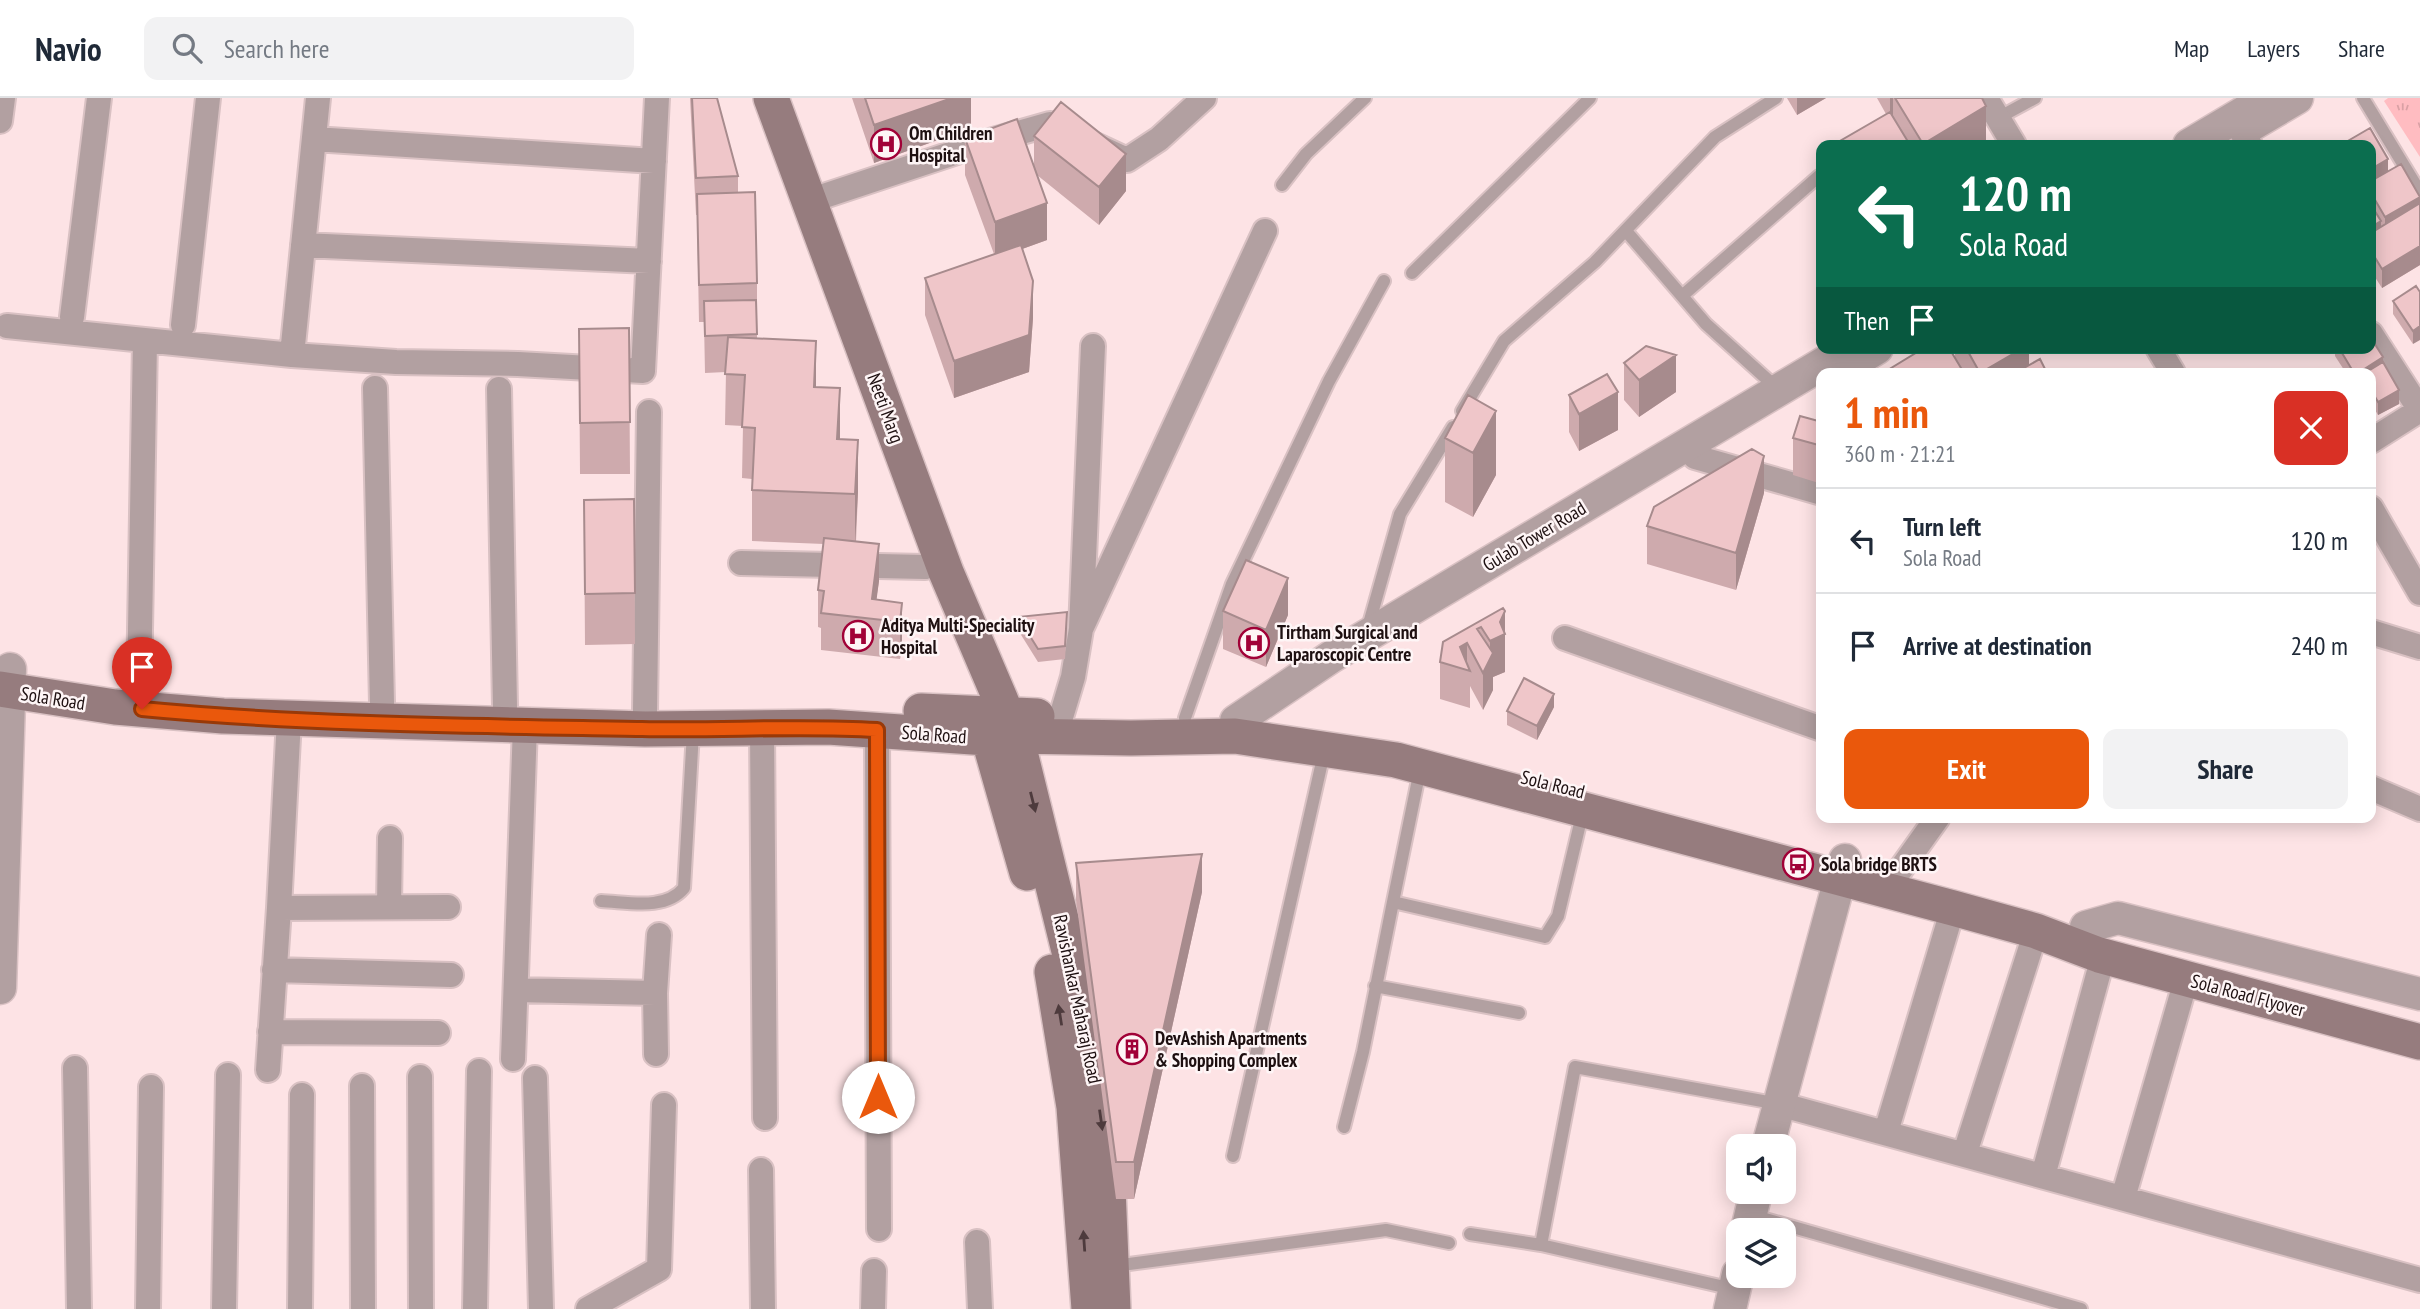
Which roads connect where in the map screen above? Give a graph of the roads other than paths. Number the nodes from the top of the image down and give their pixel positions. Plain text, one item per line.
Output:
1 (3, 98) edge
2 (99, 98) edge
3 (208, 98) edge
4 (318, 98) edge
5 (657, 98) edge
6 (753, 98) edge
7 (771, 98) edge
8 (1204, 98) edge
9 (1365, 98) edge
10 (1590, 98) edge
11 (1776, 98) edge
12 (2035, 98) edge
13 (2268, 98) edge
14 (2297, 98) edge
15 (2363, 98) edge
16 (1992, 108) edge
17 (0, 121) edge
18 (314, 139) junction
19 (2011, 140) edge
20 (2197, 140) edge
21 (2237, 140) edge
22 (654, 161) junction
23 (1816, 179) edge
24 (1282, 185) dead end
25 (2420, 192) edge
26 (809, 201) junction
27 (1265, 231) dead end
28 (1626, 231) junction
29 (303, 245) junction
30 (649, 261) junction
31 (1412, 273) dead end
32 (1384, 281) dead end
33 (1682, 296) junction
34 (72, 317) dead end
35 (183, 325) dead end
36 (7, 326) dead end
37 (145, 340) junction
38 (2376, 342) edge
39 (1093, 346) dead end
40 (1839, 354) edge
41 (1867, 354) edge
42 (292, 355) junction
43 (1844, 368) edge
44 (1816, 385) edge
45 (375, 388) dead end
46 (499, 389) dead end
47 (1779, 390) junction
48 (649, 412) dead end
49 (2376, 438) edge
50 (1695, 457) junction
51 (1816, 491) edge
52 (2376, 517) edge
53 (741, 563) dead end
54 (925, 567) junction
55 (2420, 593) edge
56 (1081, 629) junction
57 (2376, 634) edge
58 (1365, 637) junction
59 (1565, 638) dead end
60 (2420, 647) edge
61 (5, 679) edge
62 (139, 688) junction
63 (382, 703) junction
64 (645, 711) junction
65 (515, 716) junction
66 (1061, 717) junction
67 (1185, 718) junction
68 (289, 719) junction
69 (999, 725) junction
70 (1816, 727) edge
71 (762, 728) junction
72 (693, 729) junction
73 (1246, 729) junction
74 (877, 730) junction
75 (1325, 750) junction
76 (1421, 766) junction
77 (2376, 790) edge
78 (1583, 809) junction
79 (2420, 809) edge
80 (3, 819) edge
81 (1934, 823) edge
82 (390, 838) dead end
83 (1843, 869) junction
84 (1898, 873) junction
85 (601, 901) dead end
86 (1393, 902) junction
87 (389, 907) junction
88 (448, 907) dead end
89 (279, 908) junction
90 (1953, 908) junction
91 (2036, 931) junction
92 (1, 935) edge
93 (659, 935) dead end
94 (2094, 945) junction
95 (274, 970) junction
96 (451, 975) dead end
97 (1375, 986) junction
98 (2184, 986) junction
99 (0, 988) edge
100 (516, 990) junction
101 (655, 993) junction
102 (2420, 994) edge
103 (1519, 1013) dead end
104 (2420, 1018) edge
105 (270, 1032) junction
106 (438, 1033) dead end
107 (2420, 1042) edge
108 (2420, 1050) edge
109 (656, 1054) dead end
110 (513, 1059) dead end
111 (75, 1068) dead end
112 (268, 1070) dead end
113 (479, 1071) dead end
114 (228, 1075) dead end
115 (419, 1077) dead end
116 (536, 1078) dead end
117 (362, 1086) dead end
118 (151, 1087) dead end
119 (302, 1095) dead end
120 (1779, 1104) junction
121 (664, 1105) dead end
122 (765, 1118) dead end
123 (1344, 1128) dead end
124 (1886, 1132) junction
125 (1771, 1134) edge
126 (1965, 1153) junction
127 (1233, 1156) dead end
128 (761, 1170) dead end
129 (2043, 1176) junction
130 (2123, 1198) junction
131 (1751, 1212) edge
132 (879, 1229) dead end
133 (1470, 1234) dead end
134 (977, 1241) dead end
135 (1449, 1243) dead end
136 (1541, 1245) junction
137 (1111, 1266) junction
138 (874, 1271) dead end
139 (2420, 1280) edge
140 (1734, 1291) edge
141 (79, 1309) edge
142 (148, 1309) edge
143 (224, 1309) edge
144 (300, 1309) edge
145 (363, 1309) edge
146 (421, 1309) edge
147 (475, 1309) edge
148 (541, 1309) edge
149 (588, 1309) edge
150 (763, 1309) edge
151 (873, 1309) edge
152 (980, 1309) edge
153 (1089, 1309) edge
154 (1112, 1309) edge
155 (2081, 1309) edge

1 - 17 street
2 - 34 street
3 - 35 street
4 - 18 street
5 - 22 street
6 - 54 main road
7 - 26 main road, Neeti Marg
8 - 26 street
9 - 24 lane
10 - 31 lane
11 - 28 lane
12 - 16 lane
13 - 20 street
14 - 21 street
15 - 25 lane
16 - 19 street
18 - 22 street
18 - 29 street
22 - 30 street
23 - 33 lane
26 - 69 main road, Neeti Marg
27 - 56 street
28 - 33 lane
28 - 58 lane
29 - 30 street
29 - 42 street
30 - 42 street
32 - 67 lane
33 - 47 lane
36 - 37 street
37 - 42 street
37 - 62 street
38 - 49 street
39 - 56 street
40 - 47 street, Gulab Tower Road
41 - 43 street
44 - 50 street
45 - 63 street
46 - 65 street
47 - 58 street, Gulab Tower Road
48 - 64 street
50 - 51 street
50 - 73 street
52 - 55 street
53 - 54 street
54 - 69 main road
56 - 66 street
57 - 60 street
58 - 73 street, Gulab Tower Road
59 - 70 street
61 - 62 main road, Sola Road
61 - 68 main road, Sola Road
61 - 80 street
62 - 63 main road, Sola Road
63 - 65 main road, Sola Road
64 - 65 main road, Sola Road
64 - 69 main road, Sola Road
65 - 68 main road, Sola Road
65 - 72 main road, Sola Road
65 - 100 street
66 - 67 main road, Sola Road
66 - 69 main road, Sola Road
67 - 73 main road, Sola Road
68 - 89 street
69 - 73 main road, Sola Road
69 - 74 main road, Sola Road
69 -> 137 main road, Ravishankar Maharaj Road
153 -> 69 main road, Ravishankar Maharaj Road
71 - 72 main road, Sola Road
71 - 74 main road, Sola Road
71 - 122 street
72 - 85 lane
73 - 75 main road, Sola Road
73 - 83 main road, Sola Road
74 - 132 street
75 - 76 main road, Sola Road
75 - 127 lane
76 - 78 main road, Sola Road
76 - 86 lane
77 - 79 street
78 - 83 main road, Sola Road
78 - 86 lane
80 - 92 street
81 - 84 street
82 - 87 street
83 - 84 main road, Sola Road
83 - 90 main road, Sola Road
83 - 120 street
84 - 94 main road, Sola Road
86 - 97 lane
87 - 88 street
87 - 89 street
89 - 95 street
90 - 91 main road, Sola Road
90 - 124 street
91 - 94 main road, Sola Road
91 - 126 street
92 - 99 street
93 - 101 street
94 - 98 street
94 - 102 street
94 - 104 main road, Sola Road Flyover
94 - 107 main road, Sola Road Flyover
94 - 129 street
95 - 96 street
95 - 105 street
97 - 103 lane
97 - 123 lane
98 - 108 street
98 - 130 street
100 - 101 street
100 - 110 street
101 - 109 street
105 - 106 street
105 - 112 street
111 - 141 street
113 - 147 street
114 - 143 street
115 - 146 street
116 - 148 street
117 - 145 street
118 - 142 street
119 - 144 street
120 - 124 street
120 - 125 street
120 - 136 lane
121 - 149 street
124 - 126 street
126 - 129 street
128 - 150 street
129 - 130 street
130 - 139 street
131 - 155 lane
133 - 136 lane
134 - 152 street
135 - 137 lane
136 - 140 lane
137 - 154 main road, Ravishankar Maharaj Road
138 - 151 street

